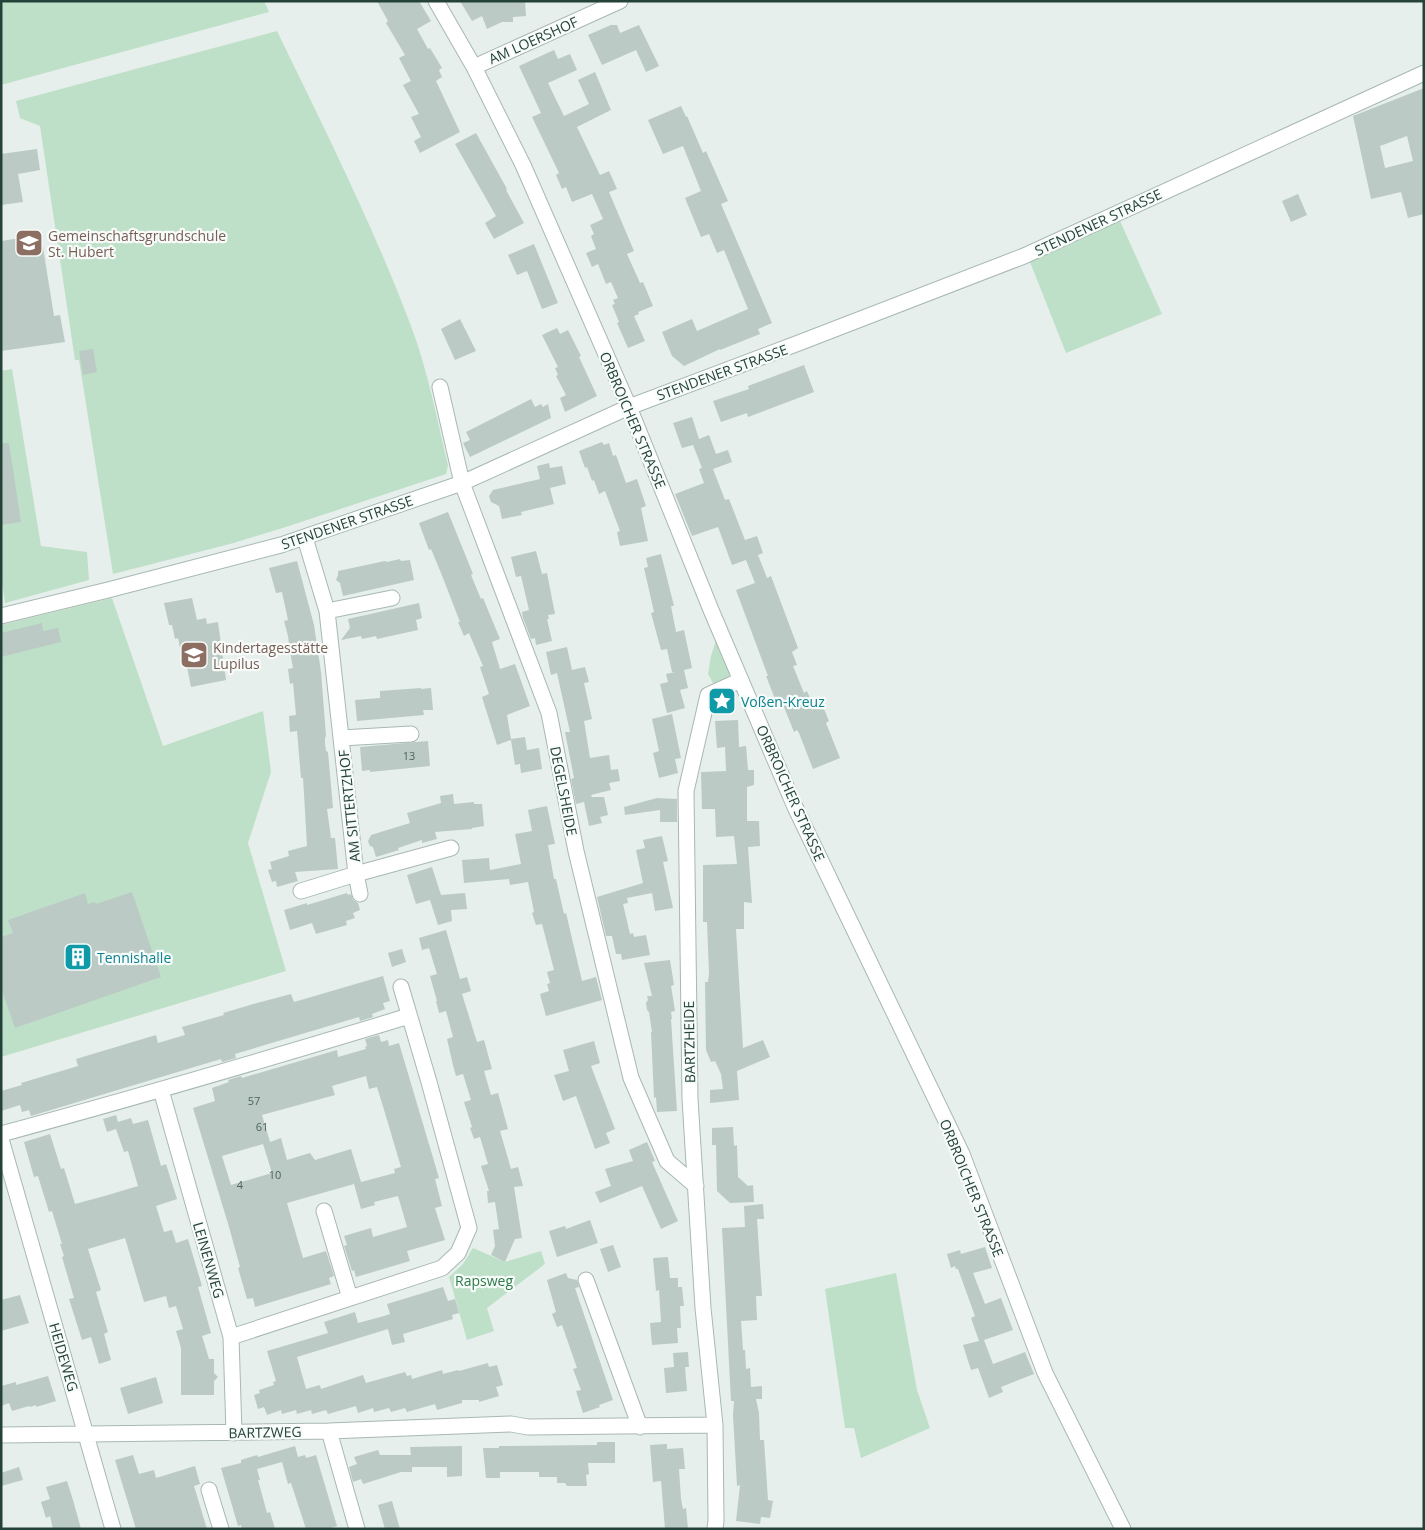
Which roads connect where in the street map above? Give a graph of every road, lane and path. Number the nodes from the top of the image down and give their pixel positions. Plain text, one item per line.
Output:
1 (436, 1) edge
2 (620, 1) edge
3 (474, 67) junction
4 (1424, 73) edge
5 (440, 386) dead end
6 (629, 407) junction
7 (462, 483) junction
8 (304, 538) junction
9 (392, 598) dead end
10 (327, 611) junction
11 (1, 616) edge
12 (741, 680) junction
13 (410, 734) dead end
14 (341, 738) junction
15 (451, 848) dead end
16 (356, 874) junction
17 (301, 891) dead end
18 (360, 894) dead end
19 (401, 987) dead end
20 (410, 1016) junction
21 (161, 1090) junction
22 (1, 1134) edge
23 (1, 1139) edge
24 (696, 1186) junction
25 (8, 1187) edge
26 (324, 1211) dead end
27 (586, 1280) dead end
28 (350, 1298) junction
29 (231, 1336) junction
30 (715, 1426) junction
31 (640, 1427) junction
32 (329, 1431) junction
33 (234, 1433) junction
34 (1, 1434) edge
35 (86, 1434) junction
36 (209, 1490) dead end
37 (113, 1529) edge
38 (220, 1529) edge
39 (357, 1529) edge
40 (715, 1529) edge
41 (1123, 1529) edge

1 - 3 street, ORBROICHER STRASSE
2 - 3 street, AM LOERSHOF
3 - 6 street, ORBROICHER STRASSE
4 - 6 street, STENDENER STRASSE
5 - 7 street, DEGELSHEIDE
6 - 7 street, STENDENER STRASSE
6 - 12 street, ORBROICHER STRASSE
7 - 8 street, STENDENER STRASSE
7 - 24 street, DEGELSHEIDE
8 - 10 street, AM SITTERTZHOF
8 - 11 street, STENDENER STRASSE
9 - 10 street
10 - 14 street, AM SITTERTZHOF
12 - 24 street, BARTZHEIDE
12 - 41 street, ORBROICHER STRASSE
13 - 14 street, AM SITTERTZHOF
14 - 16 street, AM SITTERTZHOF
15 - 16 street, AM SITTERTZHOF
16 - 17 street, AM SITTERTZHOF
16 - 18 street, AM SITTERTZHOF
19 - 20 street
20 - 21 street
20 - 28 street
21 - 22 street
21 - 29 street, LEINENWEG
23 - 25 street, HEIDEWEG
24 - 30 street, BARTZHEIDE
25 - 35 street, HEIDEWEG
26 - 28 street
27 - 31 street
28 - 29 street
29 - 33 street, LEINENWEG
30 - 31 street
30 - 40 street, BARTZHEIDE
31 - 32 street, BARTZWEG
32 - 33 street, BARTZWEG
32 - 39 street
33 - 35 street, BARTZWEG
34 - 35 street, BARTZWEG
35 - 37 street, HEIDEWEG
36 - 38 street

